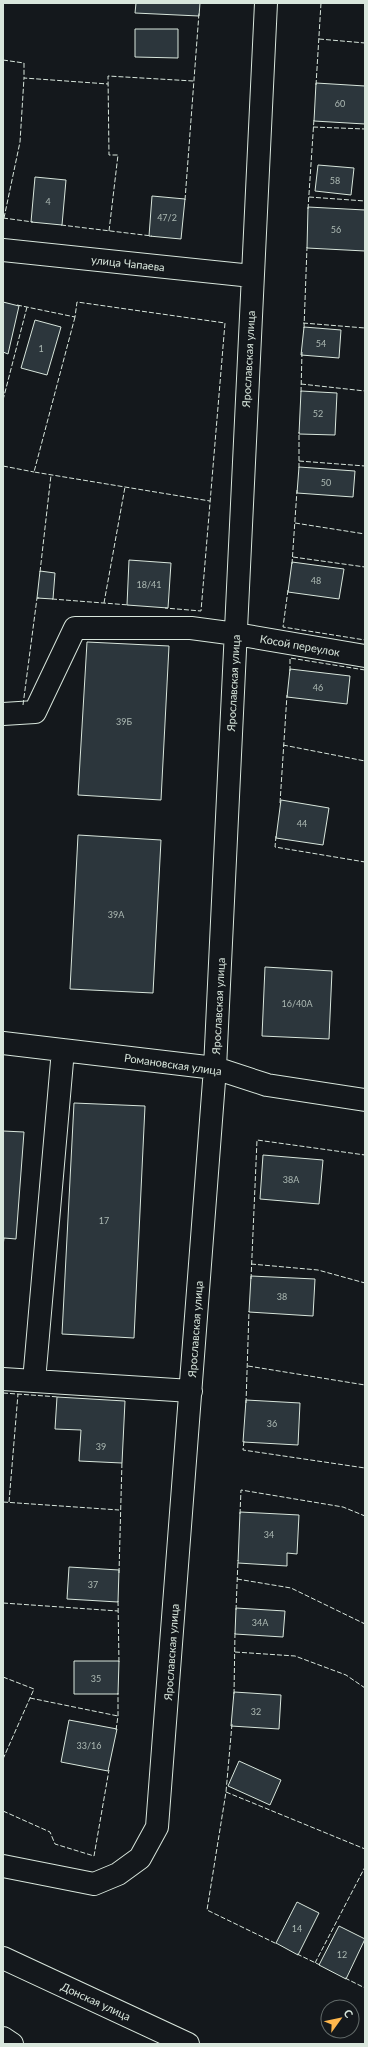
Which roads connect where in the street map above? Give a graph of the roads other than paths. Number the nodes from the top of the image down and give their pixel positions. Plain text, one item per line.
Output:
1 (266, 3) edge
2 (3, 250) edge
3 (252, 276) junction
4 (236, 634) junction
5 (365, 656) edge
6 (3, 714) edge
7 (3, 1043) edge
8 (63, 1050) junction
9 (215, 1068) junction
10 (365, 1100) edge
11 (3, 1379) edge
12 (34, 1381) junction
13 (191, 1391) junction
14 (3, 1866) edge
15 (3, 1958) edge
16 (3, 2038) edge
17 (12, 2044) edge
18 (188, 2044) edge

1 - 3 street, Ярославская улица
2 - 3 street, улица Чапаева
3 - 4 street, Ярославская улица
4 - 5 street, Косой переулок
4 - 6 street, Косой переулок
4 - 9 street, Ярославская улица
7 - 8 street, Романовская улица
8 - 9 street, Романовская улица
8 - 12 street
9 - 10 street, Романовская улица
9 - 13 street, Ярославская улица
11 - 12 street
12 - 13 street
13 - 14 street, Ярославская улица
15 - 18 street, Донская улица
16 - 17 street

